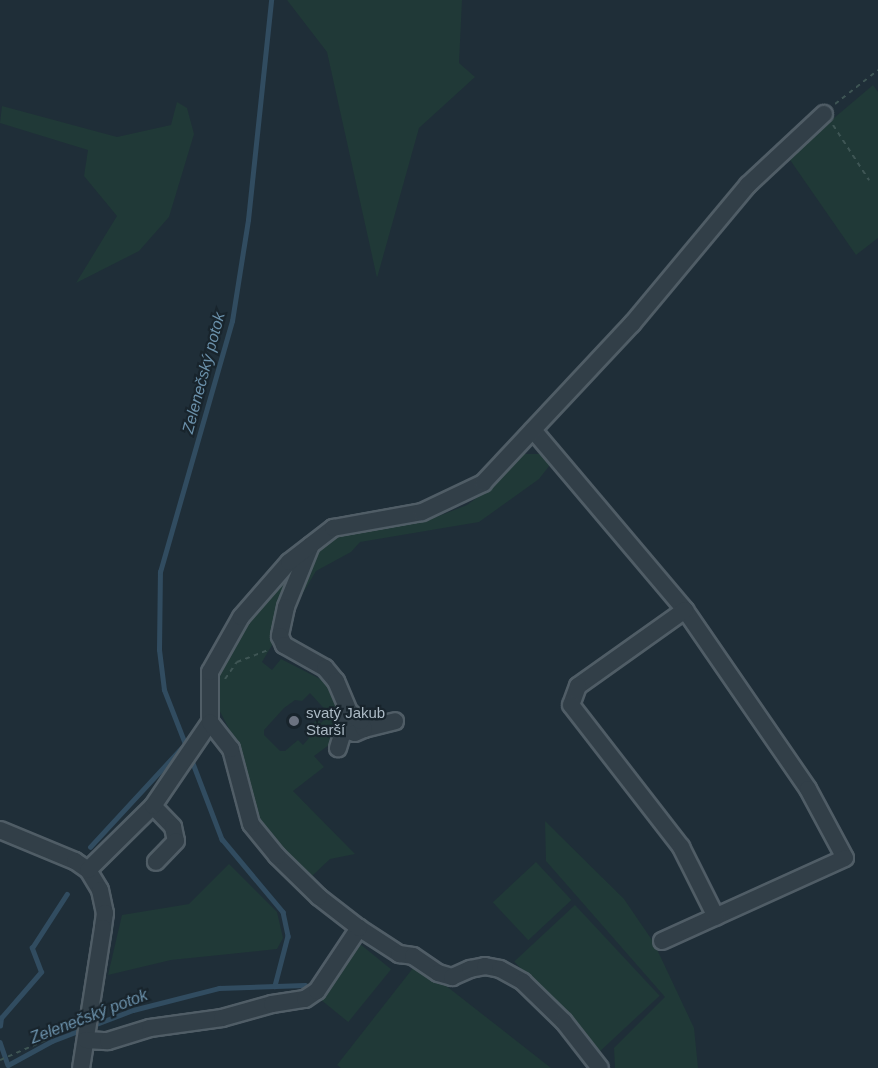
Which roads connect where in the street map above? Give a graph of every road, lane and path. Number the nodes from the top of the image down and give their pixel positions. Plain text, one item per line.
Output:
1 (878, 70) edge
2 (824, 114) junction
3 (869, 180) dead end
4 (533, 430) junction
5 (312, 544) junction
6 (685, 610) junction
7 (268, 650) dead end
8 (210, 701) junction
9 (349, 712) junction
10 (395, 721) dead end
11 (210, 722) junction
12 (364, 729) junction
13 (344, 730) junction
14 (338, 748) dead end
15 (153, 806) junction
16 (0, 830) edge
17 (156, 862) dead end
18 (88, 870) junction
19 (716, 916) junction
20 (359, 928) junction
21 (662, 941) dead end
22 (85, 1029) junction
23 (1, 1060) edge
24 (81, 1068) edge
25 (600, 1068) edge

1 - 2 path
2 - 3 path
2 - 4 street
4 - 5 street
4 - 6 street
5 - 8 street
5 - 9 street
6 - 19 street
6 - 19 street
7 - 8 path
8 - 11 street
9 - 12 street
9 - 13 street
10 - 12 street
11 - 15 street
11 - 20 street
12 - 13 street
13 - 14 street
15 - 17 street
15 - 18 street
16 - 18 street
18 - 22 street
19 - 21 street
20 - 22 street
20 - 25 street
22 - 23 path
22 - 24 street

